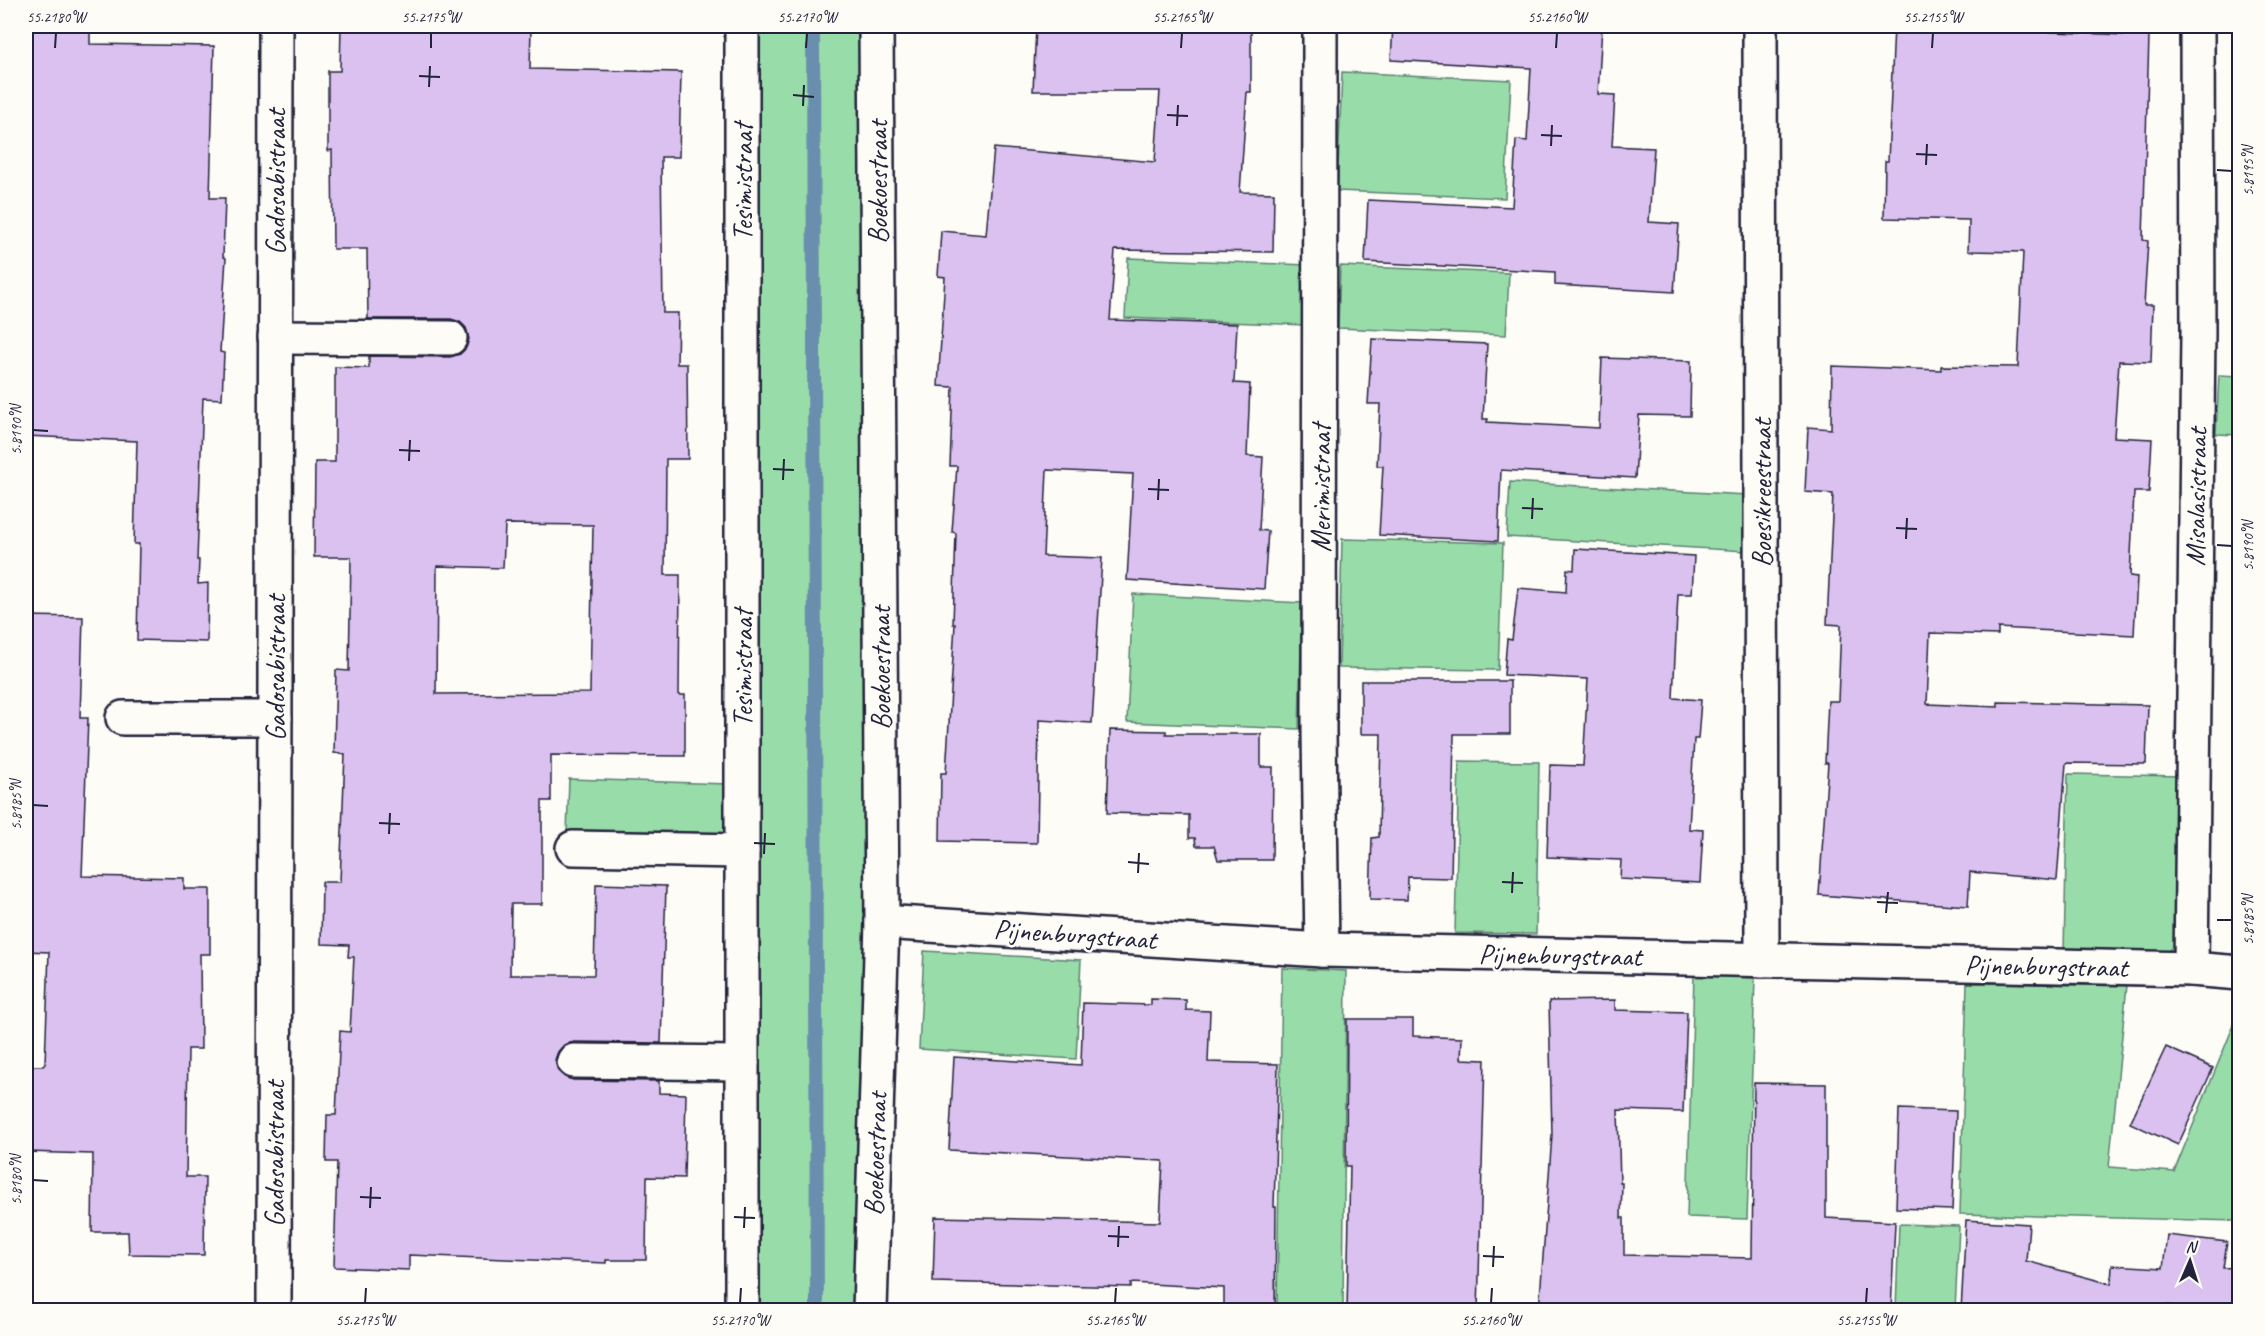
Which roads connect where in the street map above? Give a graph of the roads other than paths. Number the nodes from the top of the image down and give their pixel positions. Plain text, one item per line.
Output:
1 (276, 26) edge
2 (742, 26) edge
3 (876, 26) edge
4 (1320, 26) edge
5 (1760, 26) edge
6 (2197, 26) edge
7 (275, 337) junction
8 (450, 338) dead end
9 (123, 718) dead end
10 (275, 718) junction
11 (573, 848) dead end
12 (742, 851) junction
13 (882, 921) junction
14 (1322, 950) junction
15 (1762, 960) junction
16 (2190, 969) junction
17 (2240, 973) edge
18 (574, 1060) dead end
19 (742, 1063) junction
20 (274, 1311) edge
21 (742, 1311) edge
22 (870, 1311) edge

1 - 7 street, Gadosabistraat
2 - 12 street, Tesimistraat
3 - 13 street, Boekoestraat
4 - 14 street, Merimistraat
5 - 15 street, Boesikreestraat
6 - 16 street, Misalasistraat
7 - 8 street
7 - 10 street, Gadosabistraat
9 - 10 street
10 - 20 street, Gadosabistraat
11 - 12 street
12 - 19 street, Tesimistraat
13 - 14 street, Pijnenburgstraat
13 - 22 street, Boekoestraat
14 - 15 street, Pijnenburgstraat
15 - 16 street, Pijnenburgstraat
16 - 17 street, Pijnenburgstraat
18 - 19 street
19 - 21 street, Tesimistraat

